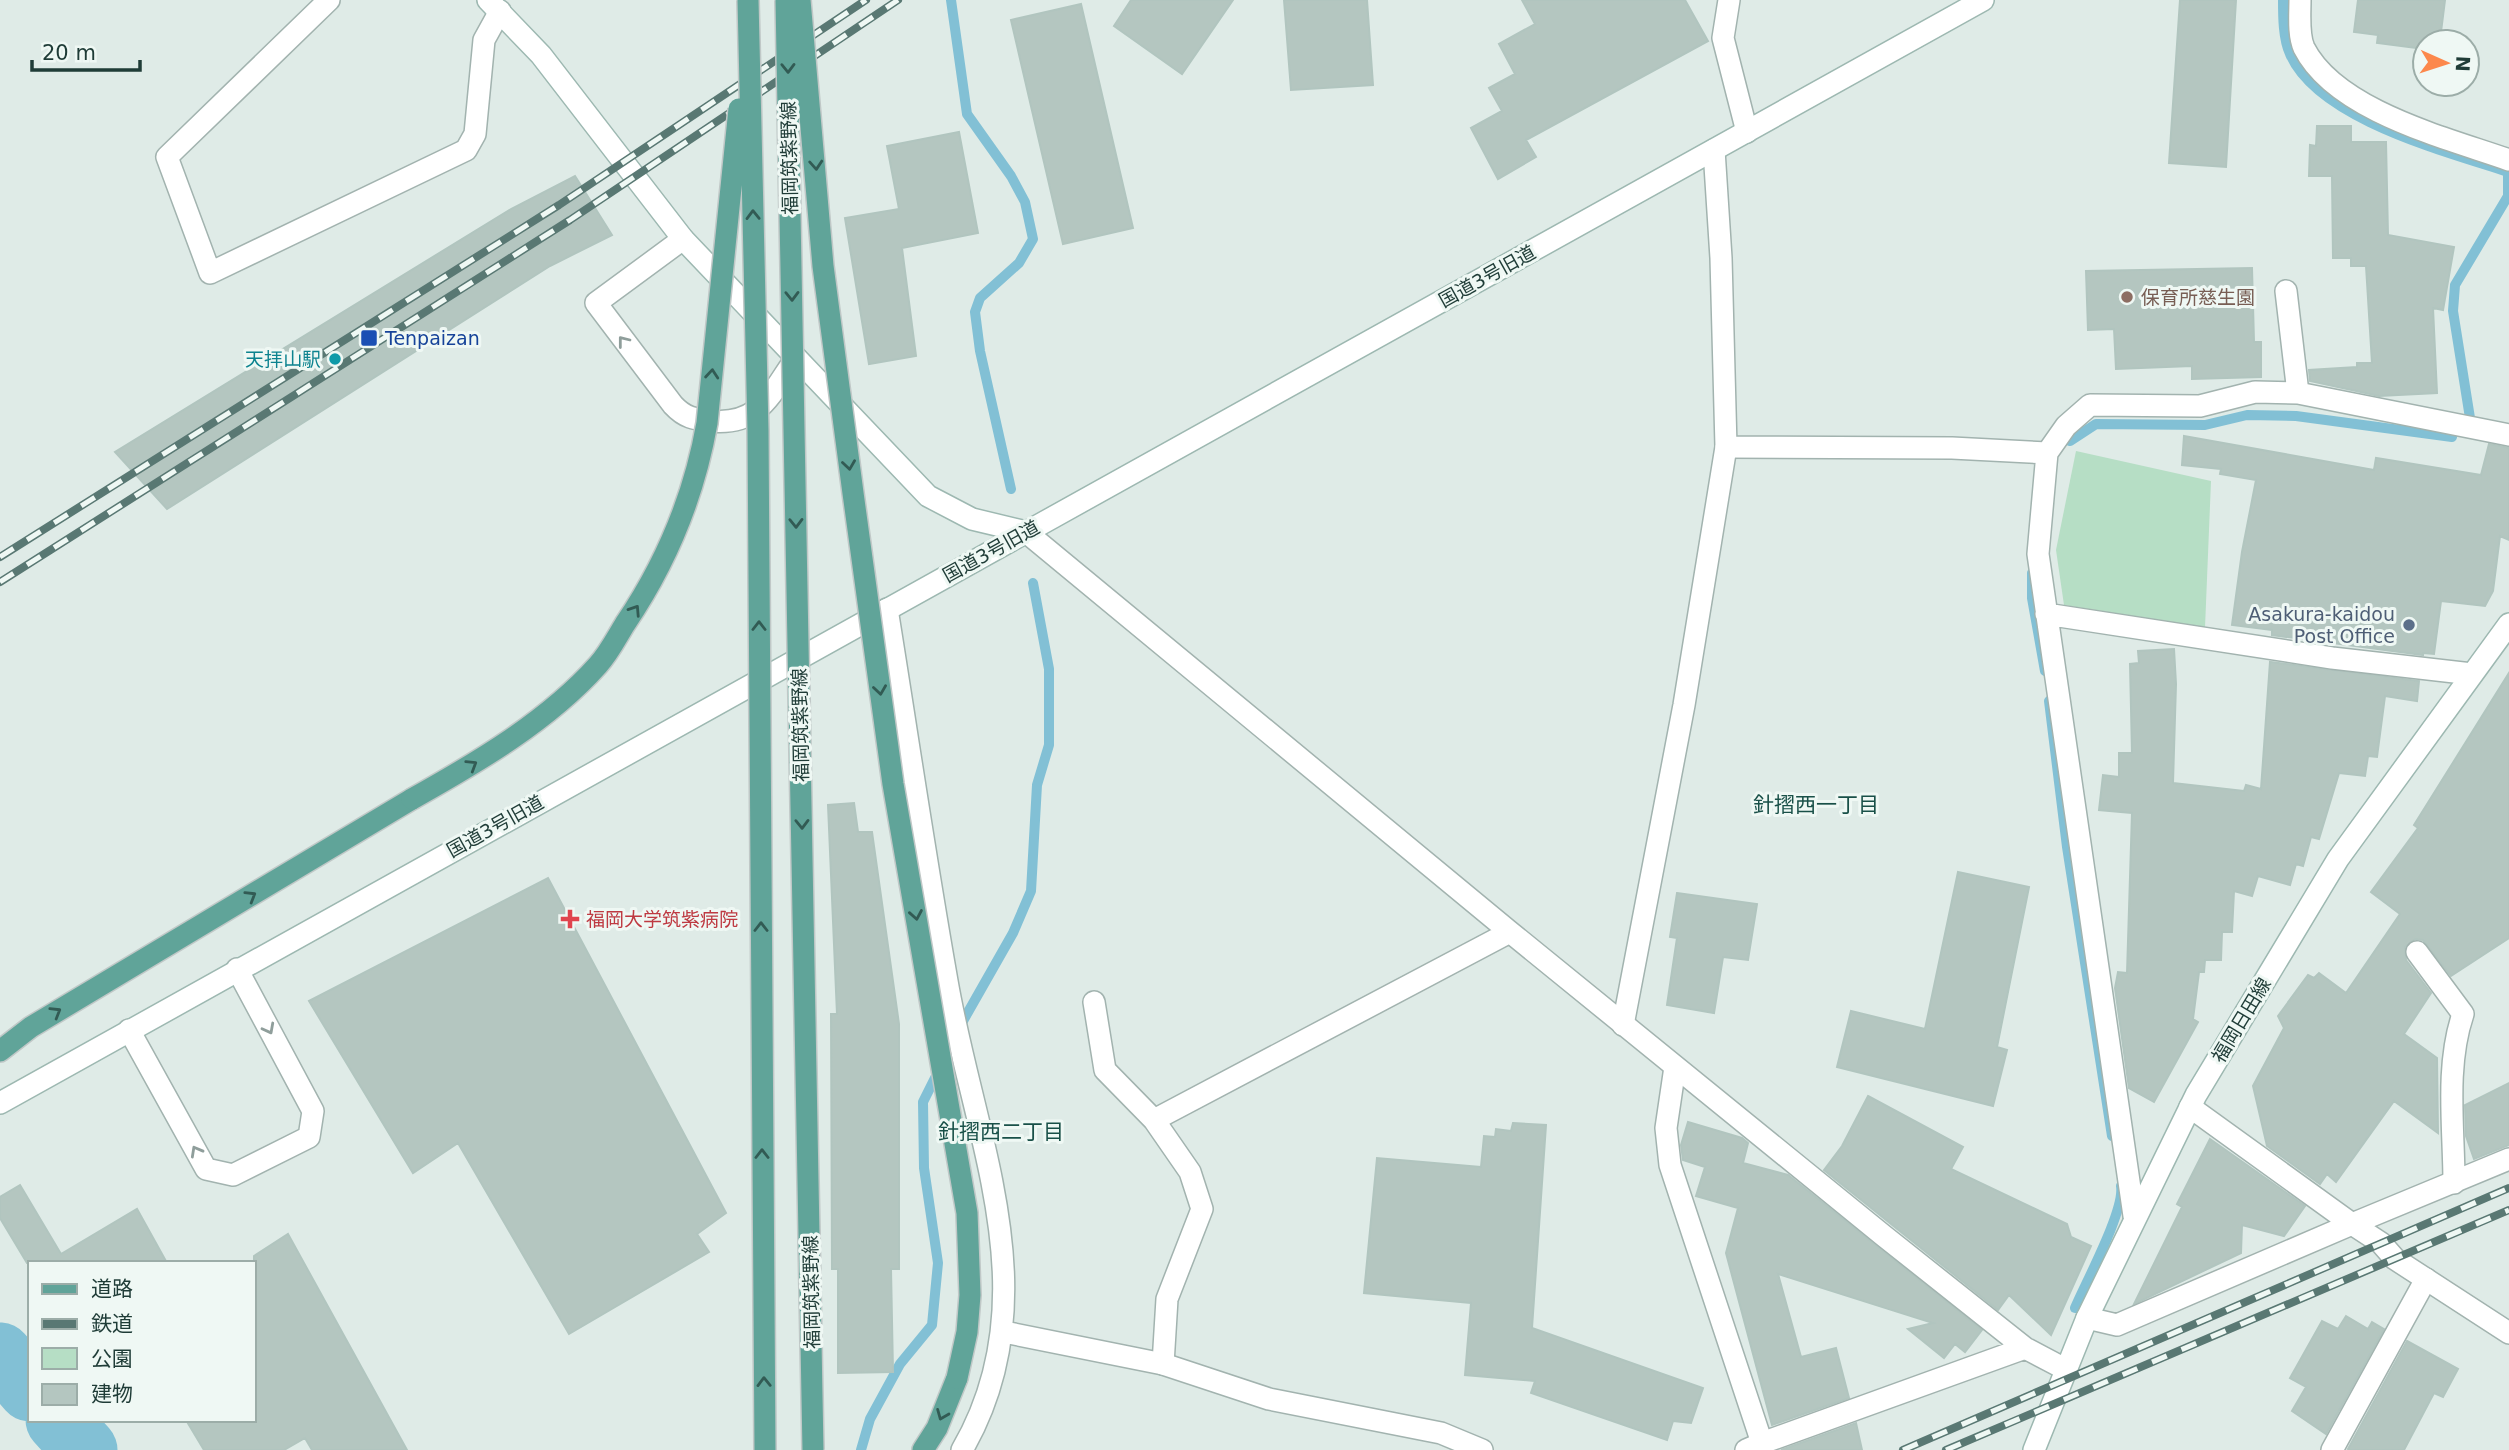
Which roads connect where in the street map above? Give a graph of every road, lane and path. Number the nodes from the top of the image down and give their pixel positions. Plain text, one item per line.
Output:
1 (329, 0) edge
2 (748, 0) edge
3 (786, 0) edge
4 (800, 0) edge
5 (1730, 0) edge
6 (1983, 0) edge
7 (2300, 0) edge
8 (494, 6) edge
9 (748, 22) junction
10 (1747, 132) junction
11 (1714, 150) junction
12 (2509, 160) edge
13 (683, 239) junction
14 (2286, 291) dead end
15 (796, 358) junction
16 (2298, 393) junction
17 (2509, 435) edge
18 (1726, 447) junction
19 (2047, 453) junction
20 (1026, 532) junction
21 (887, 609) junction
22 (2046, 614) junction
23 (2509, 624) edge
24 (2472, 674) junction
25 (1510, 932) junction
26 (2417, 952) dead end
27 (237, 969) junction
28 (1094, 1002) dead end
29 (1623, 1025) junction
30 (129, 1030) junction
31 (0, 1051) edge
32 (1675, 1067) junction
33 (0, 1103) edge
34 (2190, 1107) junction
35 (1154, 1120) junction
36 (2509, 1159) edge
37 (2454, 1183) junction
38 (2134, 1216) junction
39 (2352, 1224) junction
40 (2426, 1279) junction
41 (2087, 1318) junction
42 (1004, 1332) junction
43 (2509, 1333) edge
44 (2025, 1348) junction
45 (1163, 1364) junction
46 (2065, 1369) junction
47 (1754, 1447) edge
48 (765, 1450) edge
49 (813, 1450) edge
50 (923, 1450) edge
51 (962, 1450) edge
52 (1482, 1450) edge
53 (2034, 1450) edge
54 (2332, 1450) edge

1 - 8 street
2 - 9 main road, 福岡筑紫野線, bridge
3 -> 49 main road, 福岡筑紫野線, bridge
4 -> 50 main road, bridge
5 - 10 street
6 - 10 street, 国道3号旧道
7 - 12 street
8 - 13 street
31 -> 9 main road, bridge
48 -> 9 main road, 福岡筑紫野線, bridge
10 - 11 street, 国道3号旧道
11 - 18 street
11 - 20 street, 国道3号旧道
13 - 15 street
15 -> 13 street
14 - 16 street
15 - 20 street
16 - 17 street
16 - 19 street
18 - 19 street
18 - 29 street
19 - 22 street
20 - 21 street, 国道3号旧道
20 - 25 street
21 - 27 street, 国道3号旧道
21 - 42 street
22 - 24 street
22 - 38 street
23 - 24 street, 福岡日田線
24 - 34 street, 福岡日田線
25 - 29 street
25 - 35 street
26 - 37 street
27 - 30 street, 国道3号旧道
27 -> 30 street
28 - 35 street
29 - 32 street
30 - 33 street, 国道3号旧道
32 - 44 street
32 - 47 street
34 - 38 street, 福岡日田線
34 - 39 street
35 - 45 street
36 - 37 street
37 - 39 street
38 - 41 street, 福岡日田線
39 - 40 street
39 - 41 street
40 - 43 street
40 - 54 street
41 - 46 street, 福岡日田線
42 - 45 street
42 - 51 street
44 - 46 street
44 - 47 street
45 - 52 street
46 - 53 street, 福岡日田線

